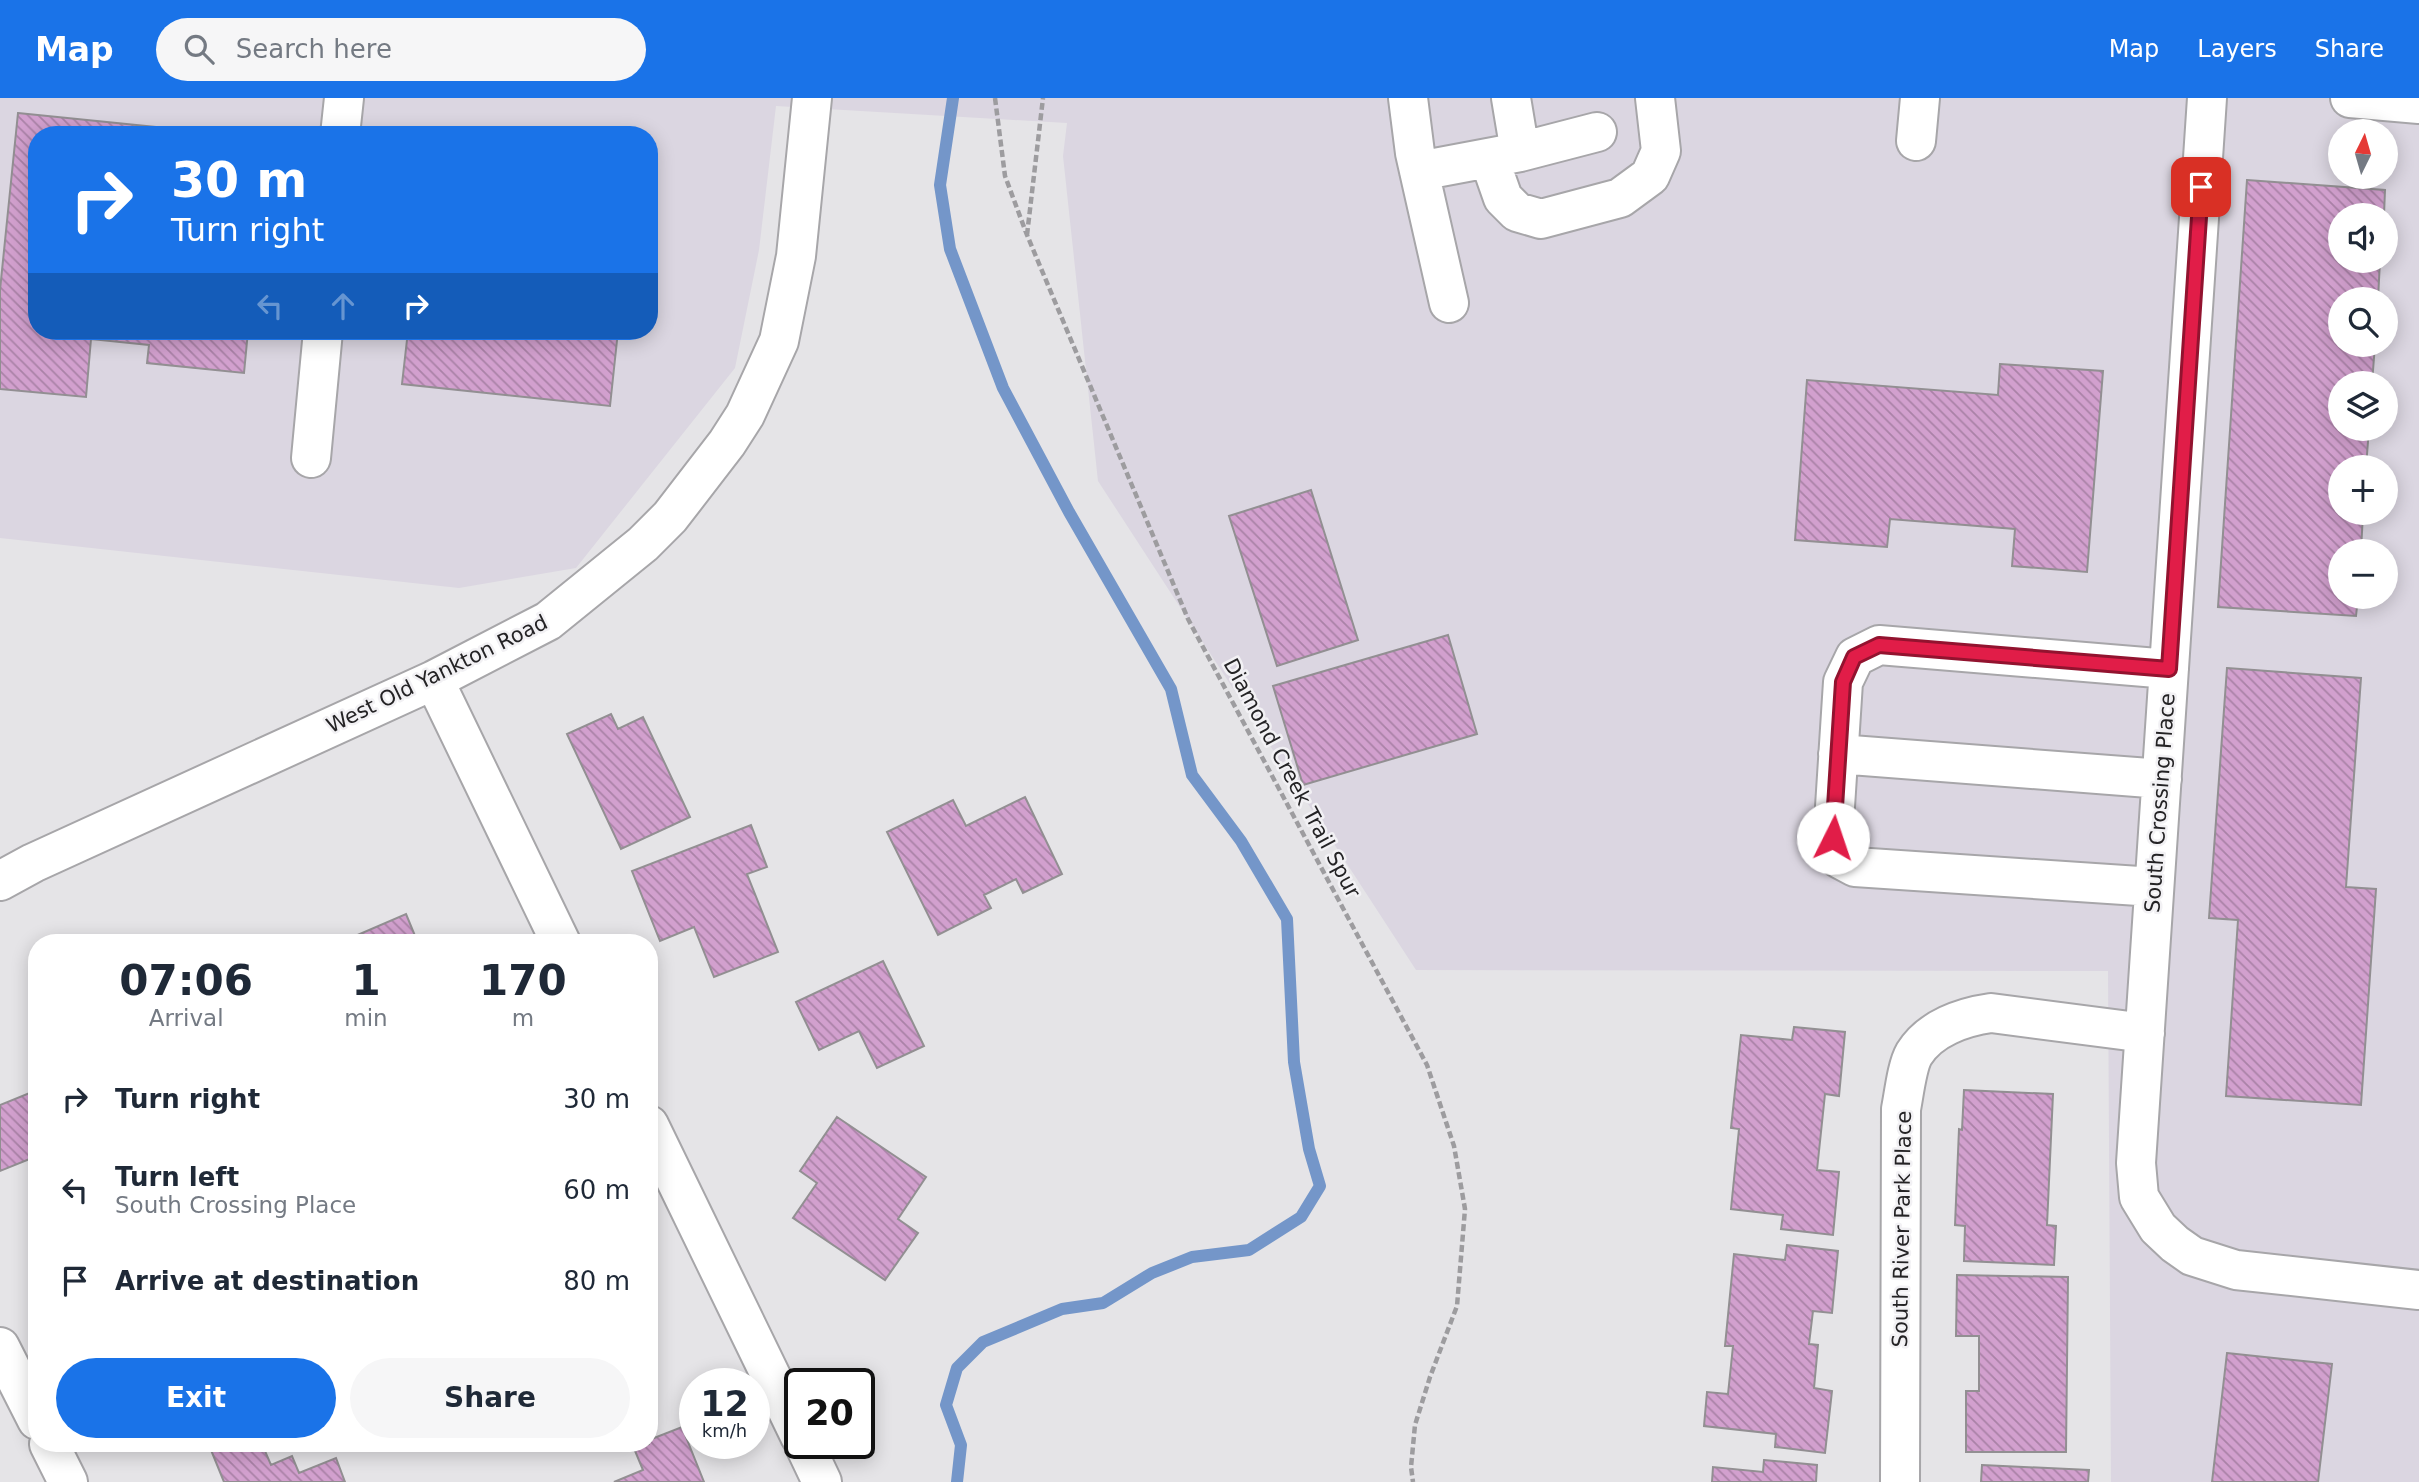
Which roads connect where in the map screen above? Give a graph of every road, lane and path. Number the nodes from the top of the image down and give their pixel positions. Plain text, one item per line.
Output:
1 (344, 98) edge
2 (812, 98) edge
3 (995, 98) edge
4 (1043, 98) edge
5 (1408, 98) edge
6 (1511, 98) edge
7 (1655, 98) edge
8 (1920, 98) edge
9 (2207, 98) edge
10 (2350, 98) edge
11 (2419, 104) edge
12 (342, 126) edge
13 (1597, 132) dead end
14 (1916, 141) dead end
15 (1505, 155) junction
16 (1419, 171) junction
17 (1027, 235) junction
18 (1449, 303) dead end
19 (322, 340) edge
20 (311, 458) dead end
21 (2169, 669) junction
22 (434, 680) junction
23 (1838, 754) junction
24 (2162, 779) junction
25 (0, 881) edge
26 (2154, 887) junction
27 (557, 934) edge
28 (2145, 1034) junction
29 (658, 1144) edge
30 (2419, 1290) edge
31 (0, 1347) edge
32 (28, 1402) edge
33 (784, 1403) edge
34 (53, 1452) edge
35 (811, 1459) edge
36 (68, 1482) edge
37 (822, 1482) edge
38 (1413, 1482) edge
39 (1900, 1482) edge

1 - 12 street
2 - 22 street, West Old Yankton Road
3 - 17 path, Diamond Creek Trail Spur
4 - 17 path
5 - 16 street
6 - 15 street
7 - 15 street
8 - 14 street
9 - 21 street, South Crossing Place
10 - 11 street
13 - 15 street
15 - 16 street
16 - 18 street
17 - 38 path, Diamond Creek Trail Spur
19 - 20 street
21 - 23 street
21 - 24 street, South Crossing Place
22 - 25 street, West Old Yankton Road
22 - 27 street
23 - 24 street
23 - 26 street
24 - 26 street, South Crossing Place
26 - 28 street, South Crossing Place
28 - 30 street, South Crossing Place
28 - 39 street, South River Park Place
29 - 33 street
31 - 32 street
34 - 36 street
35 - 37 street

